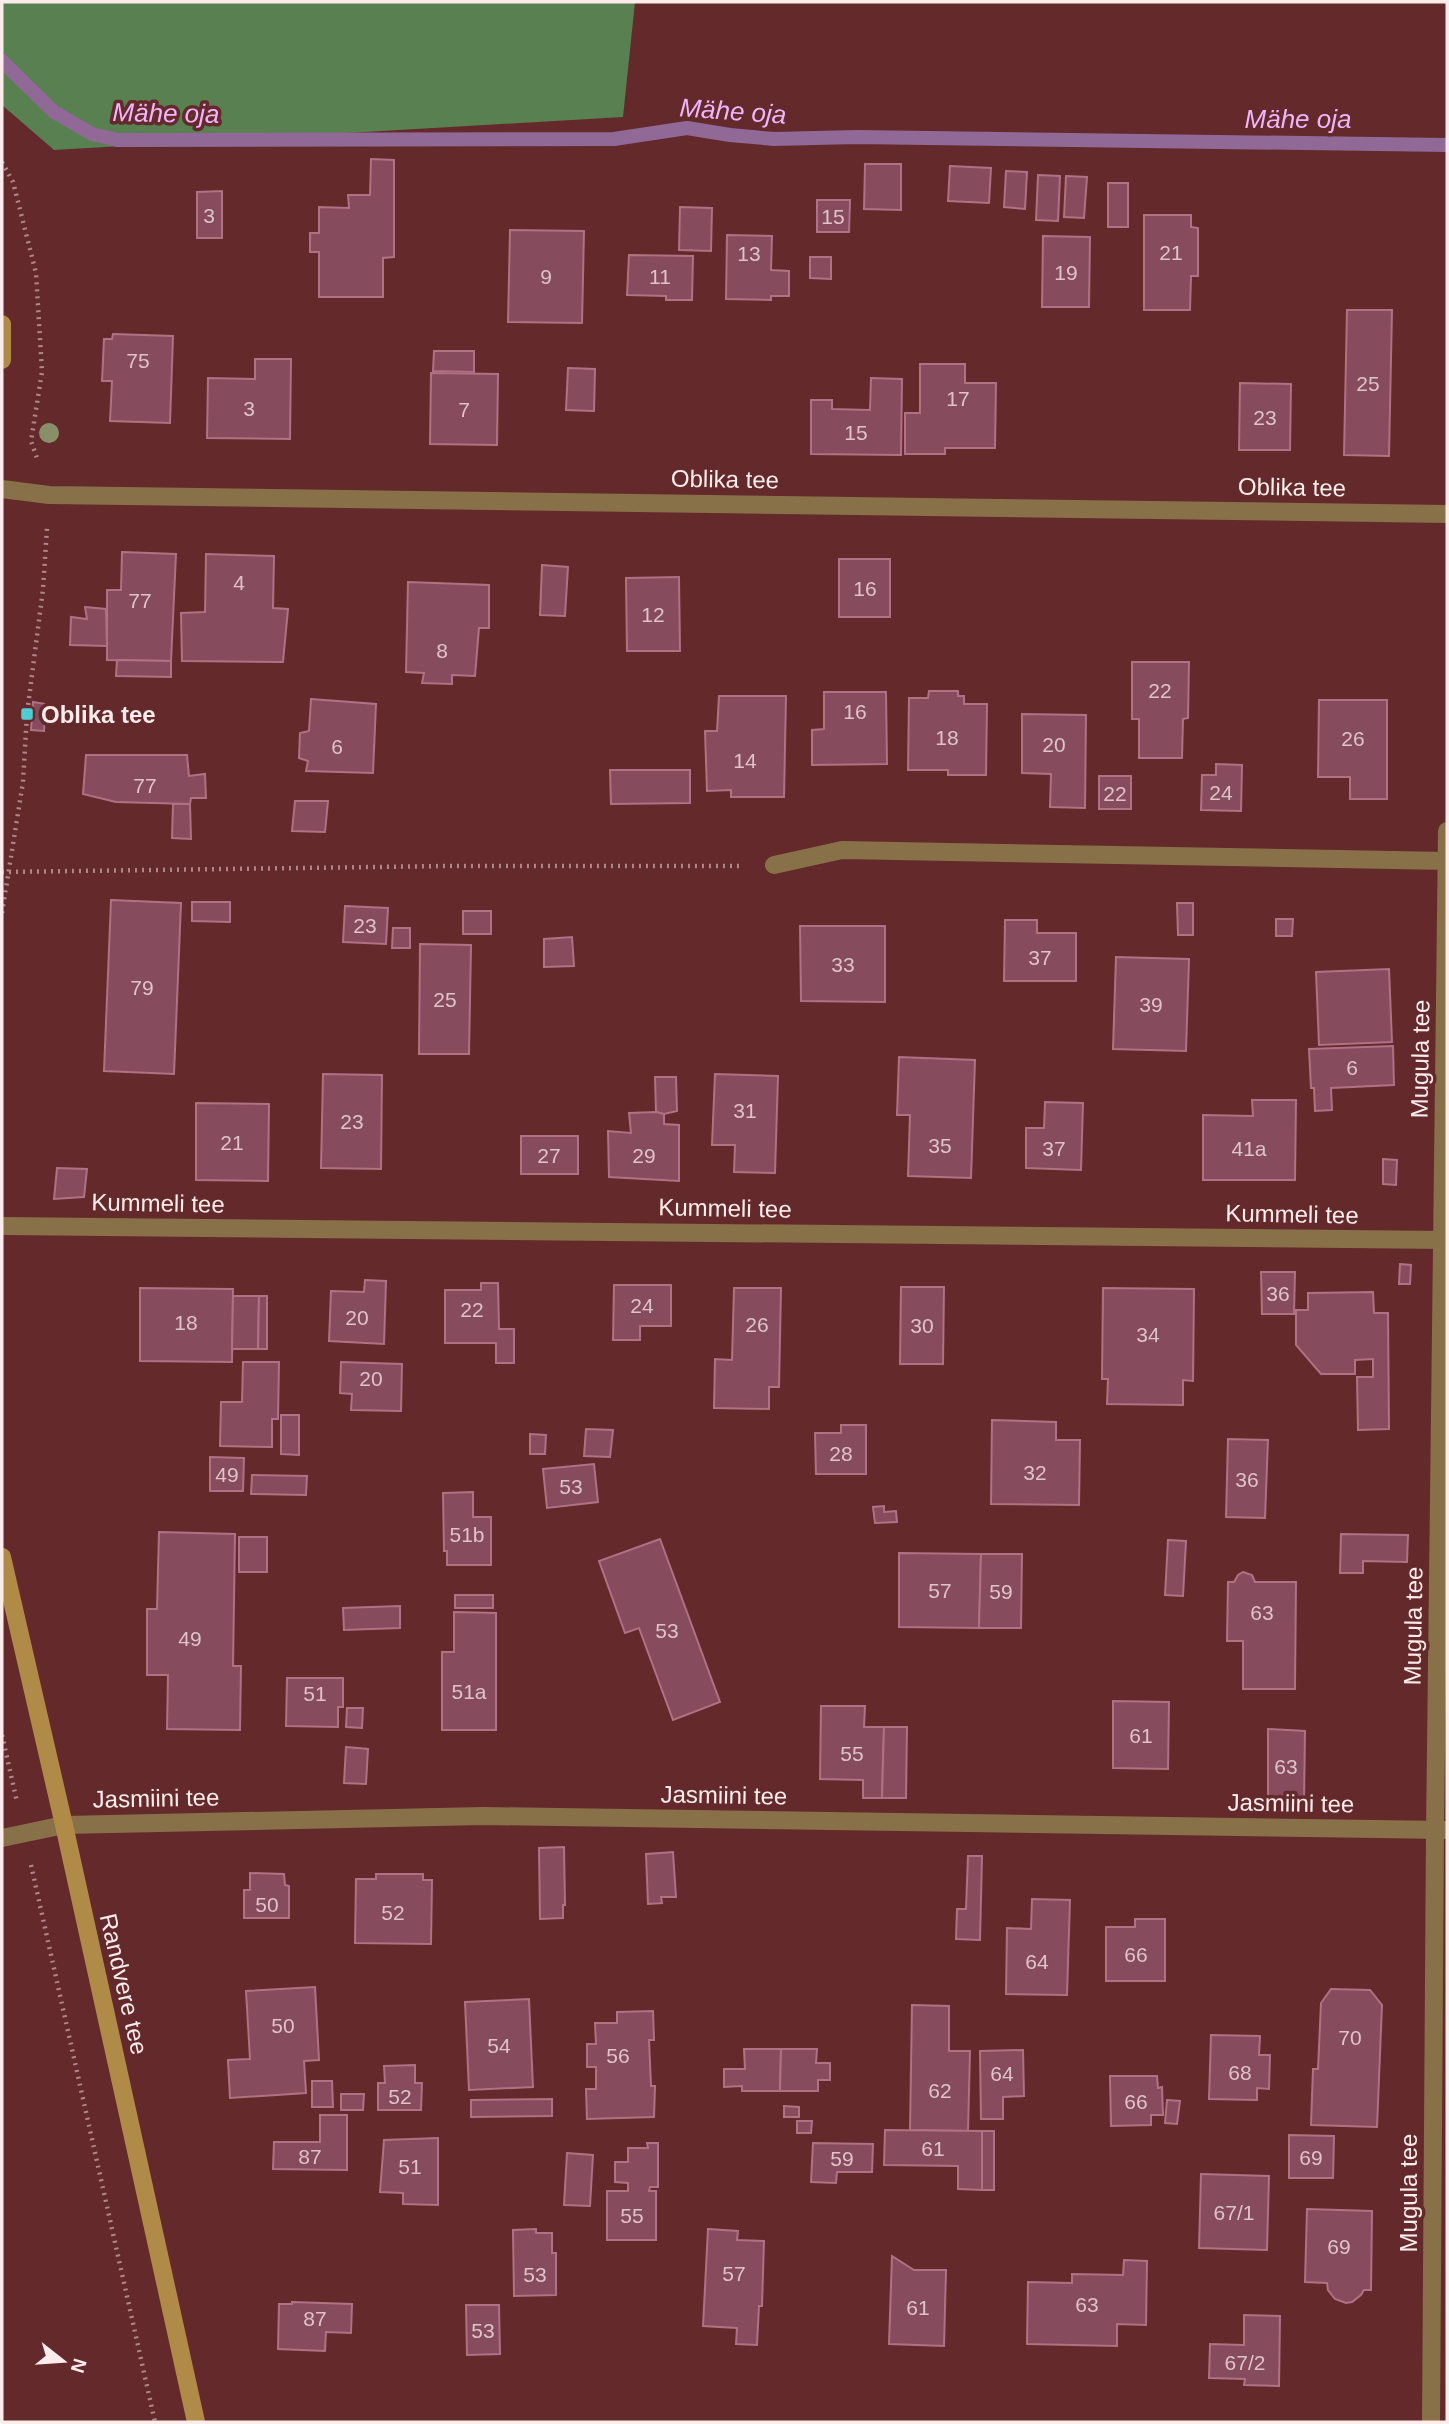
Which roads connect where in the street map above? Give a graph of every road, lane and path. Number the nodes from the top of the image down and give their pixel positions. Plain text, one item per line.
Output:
1 (2, 162) edge
2 (2, 324) edge
3 (2, 360) edge
4 (2, 489) edge
5 (49, 495) junction
6 (1447, 514) edge
7 (1447, 831) edge
8 (1447, 861) edge
9 (774, 865) joint
10 (4, 872) edge
11 (2, 913) edge
12 (2, 1226) edge
13 (1445, 1240) edge
14 (2, 1557) edge
15 (2, 1735) edge
16 (64, 1825) junction
17 (1441, 1830) edge
18 (23, 1833) junction
19 (2, 1838) edge
20 (155, 2422) edge
21 (196, 2422) edge
22 (1431, 2422) edge

1 - 5 path
2 - 3 main road
4 - 5 street, Oblika tee
5 - 6 street, Oblika tee
5 - 10 path
7 - 8 street, Mugula tee
8 - 9 street
8 - 13 street, Mugula tee
9 - 10 path
10 - 11 path
12 - 13 street, Kummeli tee
13 - 17 street, Mugula tee
14 - 16 main road, Randvere tee
15 - 18 path
16 - 17 street, Jasmiini tee
16 - 18 street, Jasmiini tee
16 - 21 main road, Randvere tee
17 - 22 street, Mugula tee
18 - 19 street, Jasmiini tee
18 - 20 path

